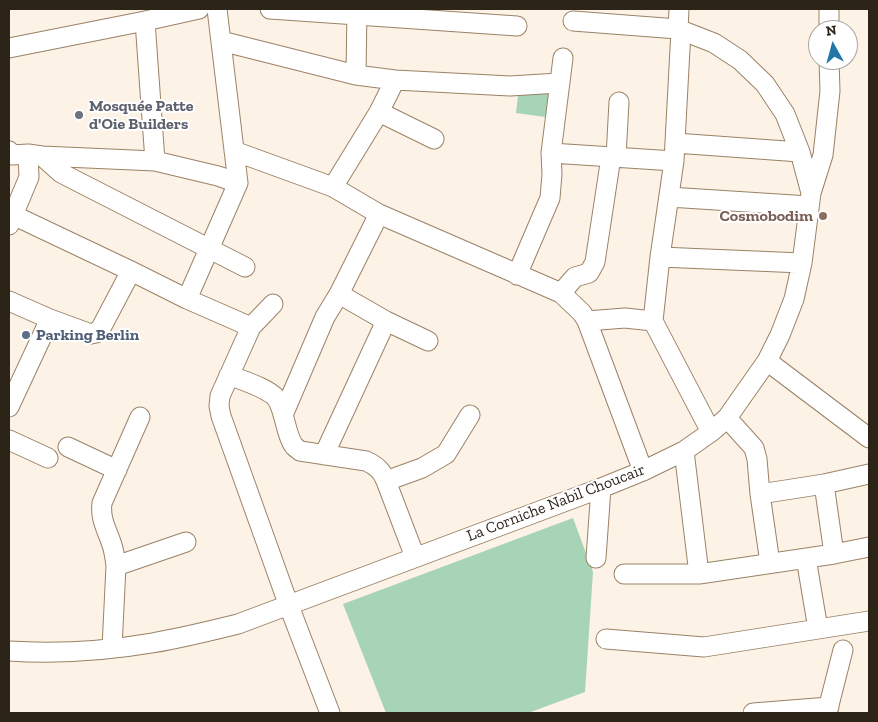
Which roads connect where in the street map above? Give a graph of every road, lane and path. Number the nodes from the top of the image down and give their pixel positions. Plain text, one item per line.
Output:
1 (199, 9) edge
2 (217, 9) edge
3 (270, 9) edge
4 (679, 9) edge
5 (357, 12) edge
6 (425, 14) edge
7 (615, 16) edge
8 (145, 21) junction
9 (573, 21) dead end
10 (517, 26) dead end
11 (679, 29) junction
12 (221, 42) junction
13 (9, 48) edge
14 (563, 58) dead end
15 (830, 70) edge
16 (356, 75) junction
17 (395, 80) junction
18 (559, 83) junction
19 (619, 102) dead end
20 (379, 112) junction
21 (434, 139) dead end
22 (675, 143) junction
23 (9, 151) edge
24 (234, 151) junction
25 (800, 152) junction
26 (551, 153) junction
27 (35, 155) junction
28 (614, 157) junction
29 (155, 161) junction
30 (674, 162) junction
31 (238, 183) junction
32 (332, 187) junction
33 (669, 197) junction
34 (810, 200) junction
35 (379, 214) junction
36 (11, 220) edge
37 (210, 250) junction
38 (660, 257) junction
39 (802, 263) junction
40 (245, 267) dead end
41 (131, 271) junction
42 (518, 275) junction
43 (339, 294) junction
44 (561, 294) junction
45 (187, 299) junction
46 (9, 301) edge
47 (273, 304) dead end
48 (50, 320) junction
49 (386, 321) junction
50 (587, 321) junction
51 (653, 321) junction
52 (251, 328) junction
53 (428, 341) dead end
54 (767, 361) junction
55 (229, 375) junction
56 (9, 406) edge
57 (283, 415) junction
58 (470, 415) dead end
59 (140, 417) dead end
60 (727, 418) junction
61 (712, 432) junction
62 (869, 438) edge
63 (9, 440) edge
64 (68, 447) dead end
65 (684, 451) junction
66 (324, 455) junction
67 (48, 458) dead end
68 (117, 470) junction
69 (643, 471) junction
70 (869, 474) edge
71 (386, 481) junction
72 (824, 484) junction
73 (601, 488) junction
74 (760, 494) junction
75 (186, 542) dead end
76 (869, 547) edge
77 (834, 554) junction
78 (415, 557) junction
79 (596, 558) dead end
80 (806, 558) junction
81 (770, 563) junction
82 (116, 566) junction
83 (624, 574) dead end
84 (699, 574) junction
85 (289, 606) junction
86 (869, 621) edge
87 (818, 629) junction
88 (606, 639) dead end
89 (112, 648) junction
90 (843, 650) dead end
91 (9, 651) edge
92 (828, 710) edge
93 (330, 713) edge
94 (753, 713) edge

1 - 8 street
2 - 12 street
3 - 5 street
4 - 11 street
5 - 6 street
5 - 16 street
6 - 10 street
7 - 9 street
7 - 11 street
8 - 13 street
8 - 29 street
11 - 22 street
11 - 25 street
12 - 16 street
12 - 24 street
14 - 18 street
15 - 34 street, La Corniche Nabil Choucair
16 - 17 street
17 - 18 street
17 - 20 street
18 - 26 street
19 - 28 street
20 - 21 street
20 - 32 street
22 - 25 street
22 - 30 street
23 - 27 street
24 - 31 street
24 - 32 street
25 - 34 street
26 - 28 street
26 - 42 street
27 - 29 street
27 - 36 street
27 - 37 street
28 - 30 street
28 - 44 street
29 - 31 street
30 - 33 street
31 - 37 street
32 - 35 street
33 - 34 street
33 - 38 street
34 - 39 street, La Corniche Nabil Choucair
35 - 42 street
35 - 43 street
36 - 41 street
37 - 40 street
37 - 45 street
38 - 39 street
38 - 51 street
39 - 54 street, La Corniche Nabil Choucair
41 - 45 street
41 - 48 street
42 - 44 street
43 - 49 street
43 - 57 street
44 - 50 street
45 - 52 street
46 - 48 street
47 - 52 street
48 - 56 street
49 - 53 street
49 - 66 street
50 - 51 street
50 - 69 street
51 - 61 street
52 - 55 street
54 - 60 street, La Corniche Nabil Choucair
54 - 62 street
55 - 57 street
55 - 85 street
57 - 66 street
58 - 71 street
59 - 68 street
60 - 61 street, La Corniche Nabil Choucair
60 - 74 street
61 - 65 street, La Corniche Nabil Choucair
63 - 67 street
64 - 68 street
65 - 69 street, La Corniche Nabil Choucair
65 - 84 street
66 - 71 street
68 - 82 street
69 - 73 street, La Corniche Nabil Choucair
70 - 72 street
71 - 78 street
72 - 74 street
72 - 77 street
73 - 78 street, La Corniche Nabil Choucair
73 - 79 street
74 - 81 street
75 - 82 street
76 - 77 street
77 - 80 street
78 - 85 street, La Corniche Nabil Choucair
80 - 81 street
80 - 87 street
81 - 84 street
82 - 89 street
83 - 84 street
85 - 89 street, La Corniche Nabil Choucair
85 - 93 street
86 - 87 street
87 - 88 street
89 - 91 street, La Corniche Nabil Choucair
90 - 92 street
92 - 94 street

